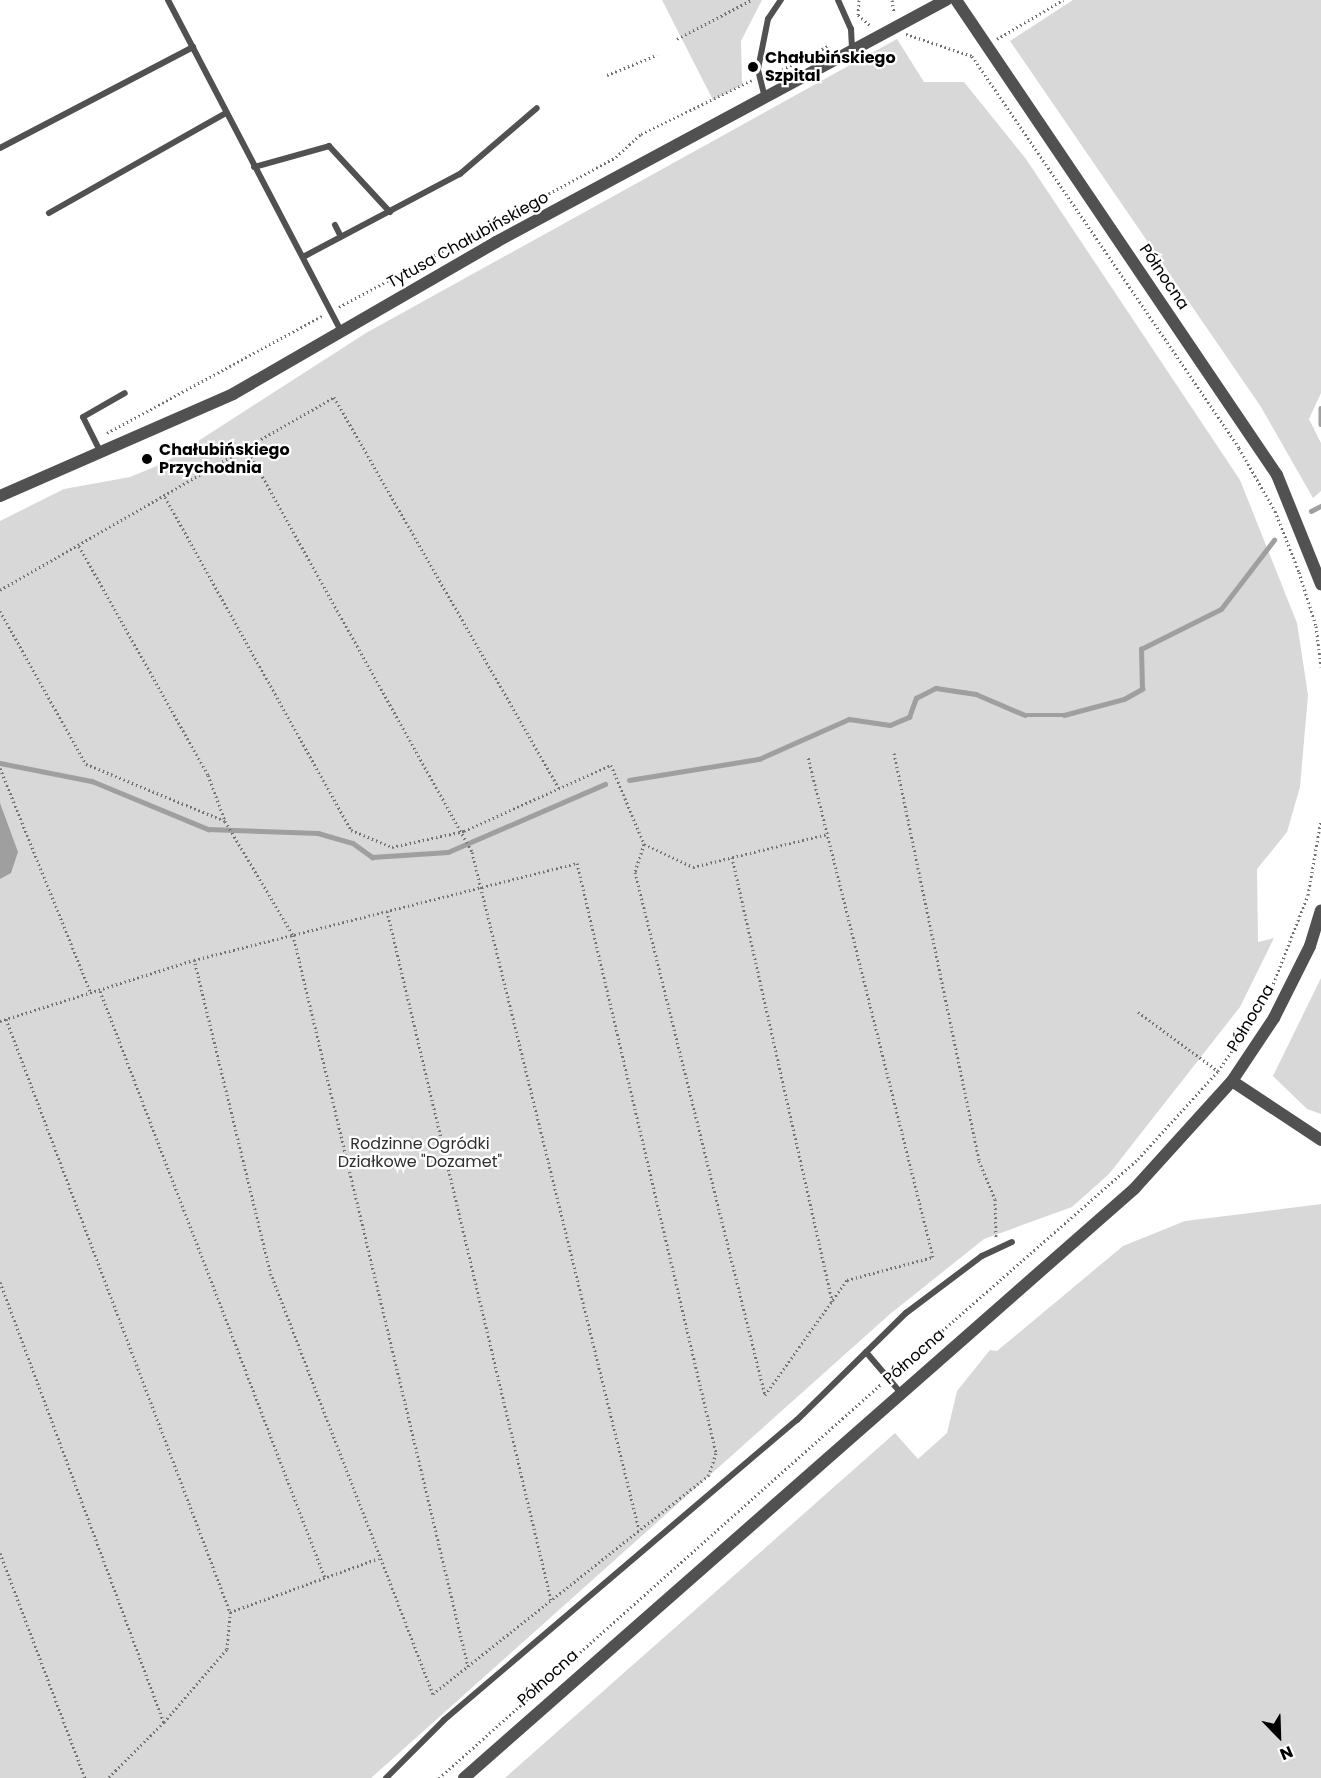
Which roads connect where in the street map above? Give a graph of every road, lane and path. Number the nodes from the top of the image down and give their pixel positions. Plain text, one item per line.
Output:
1 (168, 0) edge
2 (751, 0) edge
3 (781, 0) edge
4 (838, 0) edge
5 (859, 0) edge
6 (946, 0) edge
7 (956, 0) edge
8 (1062, 0) edge
9 (893, 11) dead end
10 (885, 16) dead end
11 (877, 20) dead end
12 (1027, 20) dead end
13 (870, 24) junction
14 (900, 25) junction
15 (852, 34) junction
16 (678, 39) dead end
17 (193, 47) junction
18 (852, 50) junction
19 (657, 55) dead end
20 (607, 75) dead end
21 (760, 81) junction
22 (765, 98) junction
23 (537, 108) dead end
24 (226, 113) junction
25 (0, 148) edge
26 (254, 167) junction
27 (390, 212) junction
28 (49, 213) dead end
29 (335, 225) dead end
30 (341, 237) junction
31 (303, 257) junction
32 (330, 311) junction
33 (342, 331) junction
34 (125, 393) dead end
35 (93, 440) junction
36 (247, 449) junction
37 (101, 454) junction
38 (0, 496) edge
39 (165, 497) junction
40 (79, 546) junction
41 (1321, 584) edge
42 (0, 590) edge
43 (0, 612) edge
44 (1321, 667) edge
45 (894, 753) dead end
46 (808, 757) dead end
47 (0, 768) edge
48 (559, 788) junction
49 (1321, 820) edge
50 (226, 822) junction
51 (464, 831) junction
52 (827, 834) junction
53 (644, 844) junction
54 (732, 858) junction
55 (483, 887) junction
56 (1321, 910) edge
57 (387, 911) junction
58 (293, 935) junction
59 (194, 960) junction
60 (100, 990) junction
61 (91, 993) junction
62 (1138, 1012) dead end
63 (6, 1019) junction
64 (0, 1022) edge
65 (1218, 1071) junction
66 (1232, 1081) junction
67 (1321, 1140) edge
68 (1012, 1242) dead end
69 (995, 1250) junction
70 (0, 1282) edge
71 (832, 1302) junction
72 (866, 1352) junction
73 (888, 1378) junction
74 (900, 1392) junction
75 (639, 1530) junction
76 (0, 1553) edge
77 (380, 1558) junction
78 (325, 1578) junction
79 (551, 1600) junction
80 (230, 1612) junction
81 (468, 1666) junction
82 (164, 1722) junction
83 (85, 1778) edge
84 (108, 1778) edge
85 (386, 1778) edge
86 (439, 1778) edge
87 (464, 1778) edge

1 - 17 lane
2 - 16 path
3 - 21 lane
4 - 15 lane
5 - 13 path
6 - 14 street, Tytusa Chałubińskiego
7 - 41 street, Północna
8 - 12 path
9 - 10 path
11 - 13 path
13 - 15 path
14 - 18 street, Tytusa Chałubińskiego
14 - 44 path
15 - 18 lane
15 - 21 path
17 - 24 lane
17 - 25 lane
18 - 22 street, Tytusa Chałubińskiego
19 - 20 path
21 - 22 lane
21 - 32 path
22 - 33 street, Tytusa Chałubińskiego
23 - 27 lane
24 - 26 lane
24 - 28 lane
26 - 27 lane
26 - 31 lane
27 - 30 lane
29 - 30 lane
30 - 31 lane
31 - 32 lane
32 - 33 lane
32 - 35 path
33 - 37 street, Tytusa Chałubińskiego
34 - 35 lane
35 - 37 lane
36 - 39 path
36 - 48 path
36 - 51 path
37 - 38 street, Tytusa Chałubińskiego
39 - 40 path
39 - 51 path
40 - 42 path
40 - 50 path
43 - 50 path
45 - 69 path
46 - 52 path
47 - 61 path
48 - 51 path
48 - 53 path
49 - 65 path
50 - 58 path
51 - 55 path
52 - 54 path
52 - 71 path
53 - 54 path
53 - 71 path
54 - 71 path
55 - 57 path
55 - 75 path
55 - 75 path
56 - 66 street, Północna
57 - 58 path
57 - 79 path
58 - 59 path
58 - 81 path
59 - 60 path
59 - 77 path
60 - 61 path
60 - 78 path
61 - 63 path
62 - 65 path
63 - 64 path
63 - 80 path
65 - 66 path
65 - 73 path
66 - 67 street
66 - 74 street, Północna
68 - 69 lane
69 - 72 lane
70 - 82 path
72 - 73 lane
72 - 85 lane
73 - 74 lane
73 - 86 path
74 - 87 street, Północna
75 - 79 path
76 - 83 path
77 - 78 path
77 - 81 path
78 - 80 path
79 - 81 path
80 - 82 path
82 - 84 path

